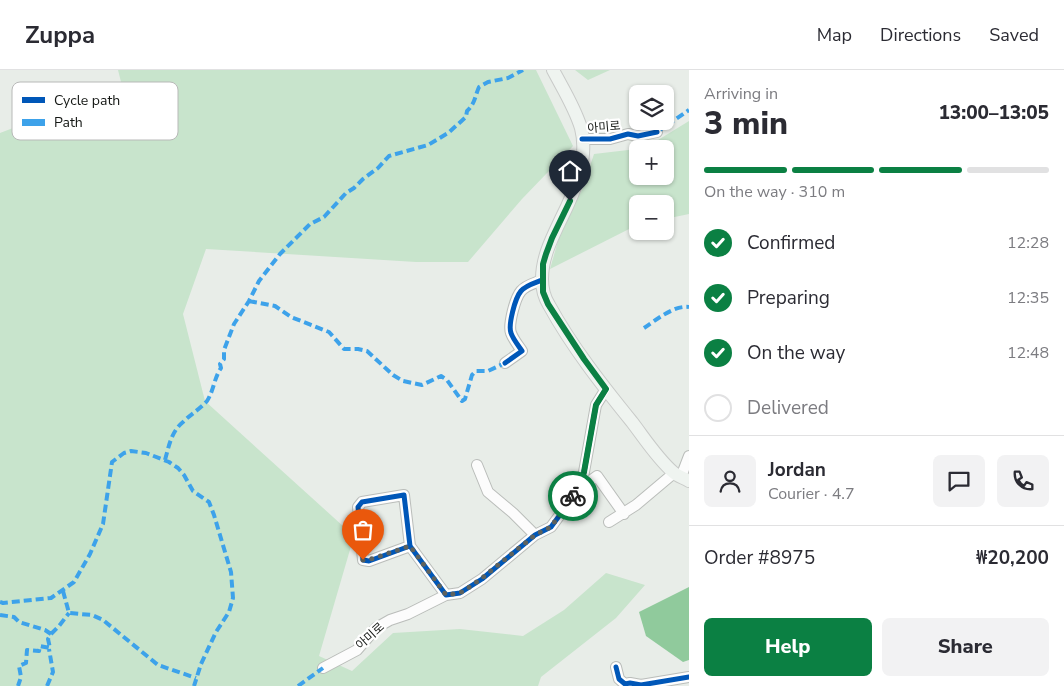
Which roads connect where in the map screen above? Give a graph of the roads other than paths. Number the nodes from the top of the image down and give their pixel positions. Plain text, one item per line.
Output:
1 (553, 70) edge
2 (657, 132) dead end
3 (582, 139) junction
4 (542, 280) junction
5 (505, 363) dead end
6 (606, 389) junction
7 (689, 456) edge
8 (477, 465) dead end
9 (681, 477) edge
10 (579, 489) junction
11 (624, 514) junction
12 (609, 522) dead end
13 (535, 535) junction
14 (410, 546) junction
15 (446, 595) junction
16 (616, 666) dead end
17 (323, 668) dead end
18 (689, 677) edge

1 - 3 main road, 아미로
2 - 3 street, 아미로
3 - 4 main road, 아미로
4 - 5 street
4 - 6 main road, 아미로
6 - 9 main road, 아미로
6 - 10 street, 아미로
7 - 9 street
8 - 13 street
9 - 11 street
10 - 11 street
10 - 13 street, 아미로
11 - 12 street
13 - 15 street, 아미로
14 - 14 street
14 - 15 street
15 - 17 street, 아미로
16 - 18 street

